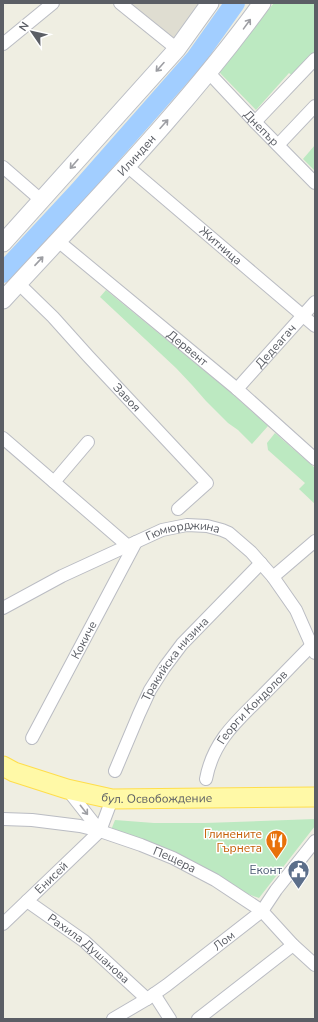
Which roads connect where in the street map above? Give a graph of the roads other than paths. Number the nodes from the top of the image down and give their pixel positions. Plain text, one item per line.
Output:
1 (53, 3) edge
2 (120, 3) edge
3 (210, 3) edge
4 (262, 3) edge
5 (3, 44) edge
6 (177, 49) junction
7 (315, 59) edge
8 (209, 73) junction
9 (315, 106) edge
10 (255, 122) junction
11 (278, 145) junction
12 (127, 166) junction
13 (3, 167) edge
14 (315, 183) edge
15 (42, 200) junction
16 (58, 241) junction
17 (3, 243) edge
18 (18, 283) junction
19 (3, 300) edge
20 (315, 302) edge
21 (303, 316) junction
22 (315, 326) edge
23 (237, 389) junction
24 (3, 438) edge
25 (88, 442) dead end
26 (315, 459) edge
27 (54, 482) junction
28 (178, 509) dead end
29 (315, 541) edge
30 (132, 544) junction
31 (261, 564) junction
32 (274, 577) junction
33 (3, 608) edge
34 (313, 649) edge
35 (32, 738) dead end
36 (3, 766) edge
37 (115, 771) dead end
38 (206, 779) dead end
39 (67, 788) junction
40 (315, 797) edge
41 (112, 799) junction
42 (3, 819) edge
43 (100, 831) junction
44 (315, 841) edge
45 (27, 901) junction
46 (262, 911) junction
47 (3, 924) edge
48 (293, 945) junction
49 (315, 965) edge
50 (151, 996) junction
51 (113, 1019) edge
52 (170, 1019) edge
53 (198, 1019) edge

1 - 5 street
2 - 6 street
3 - 6 main road
8 -> 4 main road, Илинден
6 -> 15 main road
7 - 10 street
8 - 10 street, Днепър
12 -> 8 main road, Илинден
9 - 11 street
10 - 11 street, Днепър
11 - 14 street, Днепър
12 - 16 main road, Илинден
12 - 21 street, Житница
13 - 15 street
15 - 17 main road
18 -> 16 main road, Илинден
16 - 23 street, Дервент
18 - 19 main road, Илинден
18 - 28 street, Завоя
20 - 21 street, Дедеагач
21 - 22 street, Житница
21 - 23 street, Дедеагач
23 - 26 street, Дервент
24 - 27 street
25 - 27 street
27 - 30 street
29 - 32 street
30 - 31 street, Гюмюрджина
30 - 33 street, Гюмюрджина
30 - 35 street, Кокиче
31 - 32 street, Гюмюрджина
31 - 37 street, Тракийска низина
32 - 34 street, Гюмюрджина
34 - 38 street, Георги Кондолов
36 - 39 main road, бул. Освобождение
39 - 41 main road, бул. Освобождение
39 -> 43 street
40 - 41 main road, бул. Освобождение
41 - 43 street
42 - 43 street, Пещера
43 - 45 street, Енисей
43 - 46 street, Пещера
44 - 46 street, Лом
45 - 47 street, Енисей
45 - 50 street, Рахила Душанова
46 - 48 street, Пещера
46 - 50 street, Лом
48 - 49 street, Пещера
48 - 53 street
50 - 51 street, Лом
50 - 52 street, Рахила Душанова

